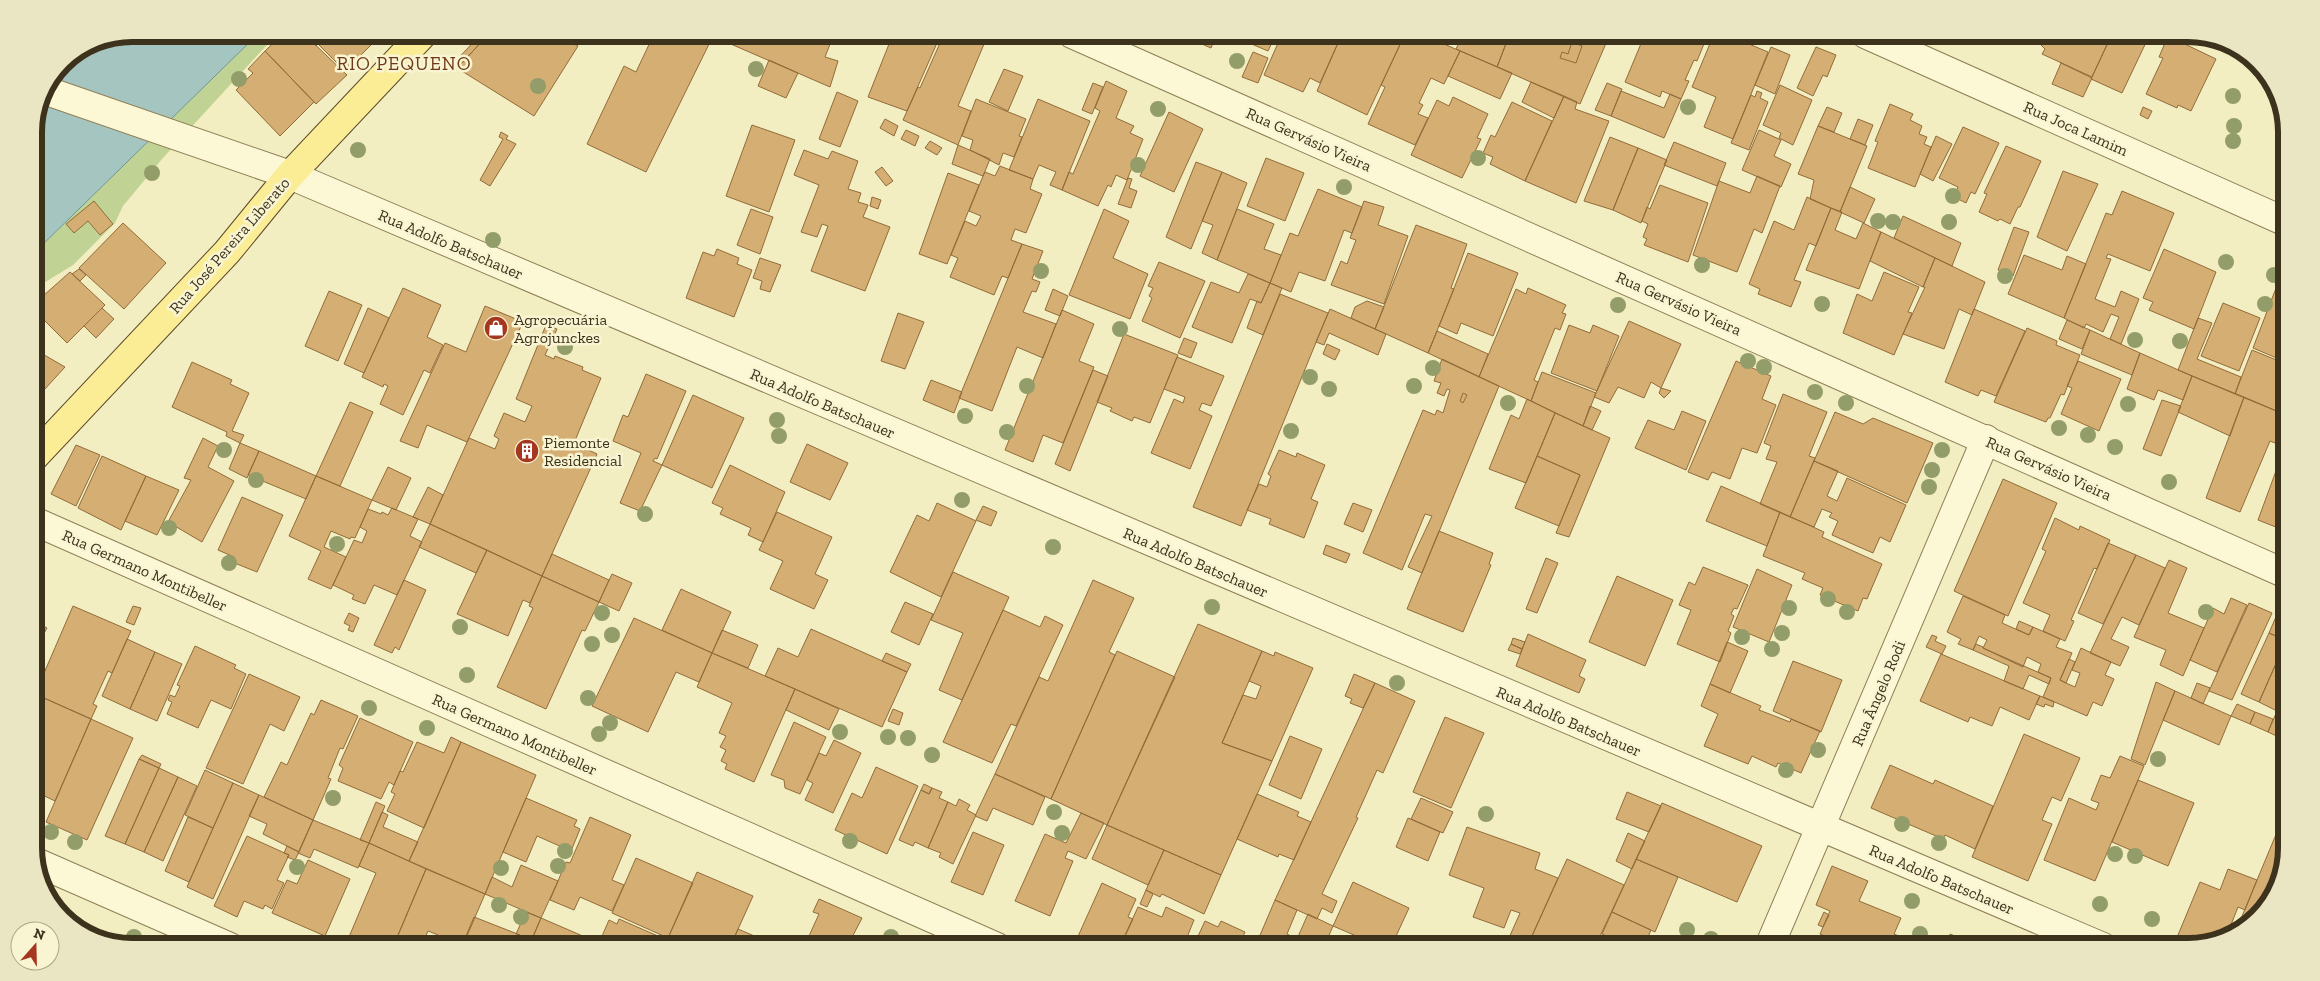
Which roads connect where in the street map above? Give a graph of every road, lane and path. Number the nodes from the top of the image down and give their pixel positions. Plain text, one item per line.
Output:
1 (1883, 42) edge
2 (415, 43) edge
3 (1091, 43) edge
4 (52, 93) edge
5 (290, 175) junction
6 (2277, 218) edge
7 (1986, 439) junction
8 (43, 447) edge
9 (43, 525) edge
10 (2278, 570) edge
11 (1820, 828) junction
12 (44, 865) edge
13 (209, 938) edge
14 (977, 938) edge
15 (1773, 938) edge
16 (2082, 938) edge

1 - 6 street, Rua Joca Lamim
2 - 5 main road, Rua José Pereira Liberato
3 - 7 street, Rua Gervásio Vieira
4 - 5 street, Rua Adolfo Batschauer
5 - 8 main road, Rua José Pereira Liberato
5 - 11 street, Rua Adolfo Batschauer
7 - 10 street, Rua Gervásio Vieira
7 - 11 street, Rua Ângelo Rodi
9 - 14 street, Rua Germano Montibeller
11 - 15 street, Rua Ângelo Rodi
11 - 16 street, Rua Adolfo Batschauer
12 - 13 street

